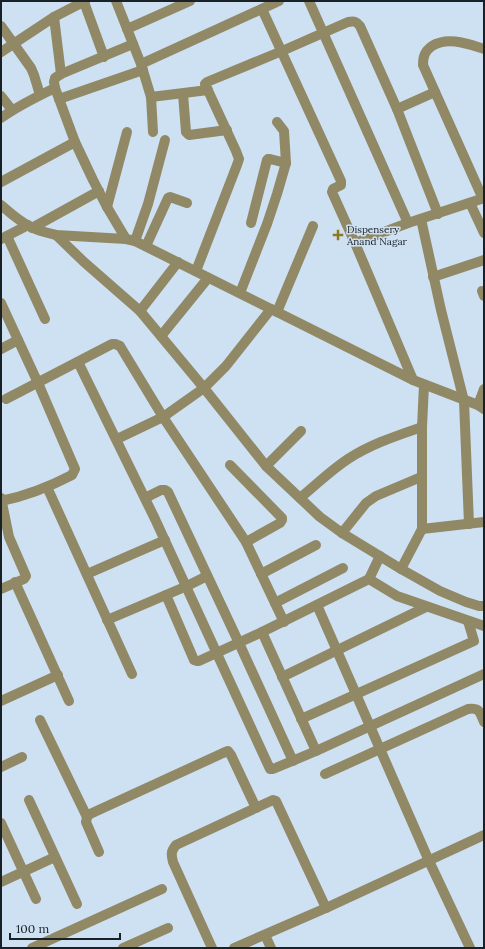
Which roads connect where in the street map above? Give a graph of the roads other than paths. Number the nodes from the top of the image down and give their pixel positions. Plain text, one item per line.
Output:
1 (84, 1) edge
2 (116, 1) edge
3 (190, 1) edge
4 (279, 1) edge
5 (309, 1) edge
6 (262, 8) junction
7 (54, 17) junction
8 (1, 26) edge
9 (127, 29) junction
10 (323, 32) junction
11 (14, 43) junction
12 (133, 44) junction
13 (484, 49) edge
14 (282, 51) junction
15 (1, 52) edge
16 (104, 58) junction
17 (142, 67) junction
18 (61, 74) junction
19 (55, 88) junction
20 (208, 90) junction
21 (435, 92) junction
22 (182, 94) junction
23 (40, 95) junction
24 (1, 96) edge
25 (151, 97) junction
26 (59, 99) junction
27 (397, 109) junction
28 (12, 110) junction
29 (1, 118) edge
30 (277, 122) dead end
31 (227, 130) junction
32 (126, 132) dead end
33 (153, 132) dead end
34 (165, 140) dead end
35 (76, 142) junction
36 (286, 163) junction
37 (1, 182) edge
38 (99, 192) junction
39 (483, 198) edge
40 (187, 203) dead end
41 (470, 203) junction
42 (1, 205) edge
43 (107, 208) junction
44 (1, 214) edge
45 (438, 214) junction
46 (12, 215) junction
47 (421, 219) junction
48 (251, 223) dead end
49 (408, 223) junction
50 (313, 226) dead end
51 (30, 227) junction
52 (484, 233) edge
53 (56, 235) junction
54 (4, 237) edge
55 (131, 240) junction
56 (355, 243) junction
57 (146, 246) junction
58 (484, 260) edge
59 (178, 262) junction
60 (196, 271) junction
61 (433, 277) junction
62 (208, 278) junction
63 (240, 293) junction
64 (2, 305) edge
65 (274, 310) junction
66 (140, 311) junction
67 (45, 319) dead end
68 (161, 336) junction
69 (18, 340) junction
70 (1, 349) edge
71 (78, 362) junction
72 (413, 380) junction
73 (38, 383) junction
74 (424, 385) junction
75 (204, 388) junction
76 (484, 390) edge
77 (6, 399) dead end
78 (464, 401) junction
79 (481, 407) edge
80 (163, 417) junction
81 (422, 427) junction
82 (301, 431) dead end
83 (116, 439) junction
84 (230, 465) dead end
85 (266, 466) junction
86 (421, 477) junction
87 (47, 487) junction
88 (145, 498) junction
89 (300, 498) junction
90 (1, 500) edge
91 (484, 522) edge
92 (469, 524) junction
93 (422, 529) junction
94 (342, 533) junction
95 (5, 538) edge
96 (165, 540) junction
97 (246, 542) junction
98 (316, 545) dead end
99 (380, 556) junction
100 (342, 568) dead end
101 (401, 569) junction
102 (87, 574) junction
103 (261, 574) junction
104 (207, 576) junction
105 (369, 579) junction
106 (15, 582) junction
107 (187, 586) junction
108 (1, 589) edge
109 (166, 595) junction
110 (274, 602) junction
111 (317, 605) junction
112 (426, 606) junction
113 (484, 606) edge
114 (107, 620) junction
115 (468, 621) junction
116 (284, 622) junction
117 (484, 626) edge
118 (262, 632) junction
119 (239, 643) junction
120 (337, 651) junction
121 (217, 653) junction
122 (132, 674) dead end
123 (484, 674) edge
124 (58, 675) junction
125 (282, 677) junction
126 (356, 694) junction
127 (1, 701) edge
128 (69, 701) dead end
129 (301, 719) junction
130 (40, 720) dead end
131 (484, 722) edge
132 (370, 726) junction
133 (380, 749) junction
134 (316, 752) junction
135 (22, 757) dead end
136 (293, 761) junction
137 (1, 767) edge
138 (325, 774) dead end
139 (29, 800) dead end
140 (256, 808) junction
141 (87, 817) junction
142 (1, 823) edge
143 (484, 835) edge
144 (99, 852) dead end
145 (55, 857) junction
146 (429, 861) junction
147 (24, 871) junction
148 (1, 882) edge
149 (162, 889) dead end
150 (36, 899) dead end
151 (76, 904) dead end
152 (326, 908) junction
153 (168, 928) dead end
154 (265, 935) junction
155 (32, 948) edge
156 (123, 948) edge
157 (212, 948) edge
158 (234, 948) edge
159 (271, 948) edge
160 (470, 948) edge

1 - 7 street
1 - 16 street
2 - 9 street
3 - 9 street
4 - 6 street
5 - 10 street
6 - 14 street
6 - 17 street
7 - 11 street
7 - 18 street
8 - 11 street
9 - 12 street
10 - 14 street
10 - 27 street
10 - 49 street
11 - 15 street
11 - 23 street
12 - 16 street
12 - 17 street
13 - 21 street
14 - 20 street
14 - 56 street
16 - 18 street
17 - 25 street
17 - 26 street
18 - 19 street
19 - 23 street
19 - 26 street
20 - 22 street
20 - 31 street
21 - 27 street
21 - 39 street
22 - 25 street
22 - 31 street
23 - 28 street
24 - 28 street
25 - 33 street
26 - 35 street
27 - 45 street
28 - 29 street
30 - 36 street
31 - 60 street
32 - 43 street
34 - 55 street
35 - 37 street
35 - 38 street
36 - 48 street
36 - 63 street
38 - 43 street
38 - 51 street
39 - 41 street
40 - 57 street
41 - 45 street
41 - 52 street
42 - 46 street
43 - 55 street
44 - 46 street
45 - 47 street
46 - 51 street
47 - 49 street
47 - 61 street
49 - 56 street
50 - 65 street
51 - 53 street
51 - 54 street
53 - 55 street
53 - 66 street
54 - 67 street
55 - 57 street
56 - 72 street
57 - 59 street
58 - 61 street
59 - 60 street
59 - 66 street
60 - 62 street
61 - 78 street
62 - 63 street
62 - 68 street
63 - 65 street
64 - 69 street
65 - 72 street
65 - 75 street
66 - 68 street
68 - 75 street
69 - 70 street
69 - 73 street
71 - 73 street
71 - 80 street
71 - 83 street
72 - 74 street
73 - 77 street
73 - 87 street
74 - 78 street
74 - 81 street
75 - 80 street
75 - 85 street
76 - 79 street
78 - 79 street
78 - 92 street
80 - 83 street
80 - 97 street
81 - 86 street
81 - 89 street
82 - 85 street
83 - 88 street
84 - 97 street
85 - 89 street
86 - 93 street
86 - 94 street
87 - 90 street
87 - 102 street
88 - 96 street
88 - 104 street
89 - 94 street
90 - 95 street
91 - 92 street
92 - 93 street
93 - 101 street
94 - 99 street
95 - 106 street
96 - 102 street
96 - 107 street
97 - 103 street
98 - 103 street
99 - 101 street
99 - 105 street
100 - 110 street
101 - 113 street
102 - 114 street
103 - 110 street
104 - 107 street
104 - 119 street
105 - 111 street
105 - 112 street
106 - 108 street
106 - 124 street
107 - 109 street
107 - 121 street
109 - 114 street
109 - 121 street
110 - 116 street
111 - 116 street
111 - 120 street
112 - 115 street
112 - 120 street
114 - 122 street
115 - 117 street
115 - 126 street
116 - 118 street
118 - 119 street
118 - 125 street
119 - 121 street
119 - 136 street
120 - 125 street
120 - 126 street
121 - 136 street
123 - 132 street
124 - 127 street
124 - 128 street
125 - 129 street
126 - 129 street
126 - 132 street
129 - 134 street
130 - 141 street
131 - 133 street
132 - 133 street
132 - 134 street
133 - 138 street
133 - 146 street
134 - 136 street
135 - 137 street
139 - 145 street
140 - 141 street
140 - 152 street
140 - 157 street
141 - 144 street
142 - 147 street
143 - 146 street
145 - 147 street
145 - 151 street
146 - 152 street
146 - 160 street
147 - 148 street
147 - 150 street
149 - 155 street
152 - 154 street
153 - 156 street
154 - 158 street
154 - 159 street

